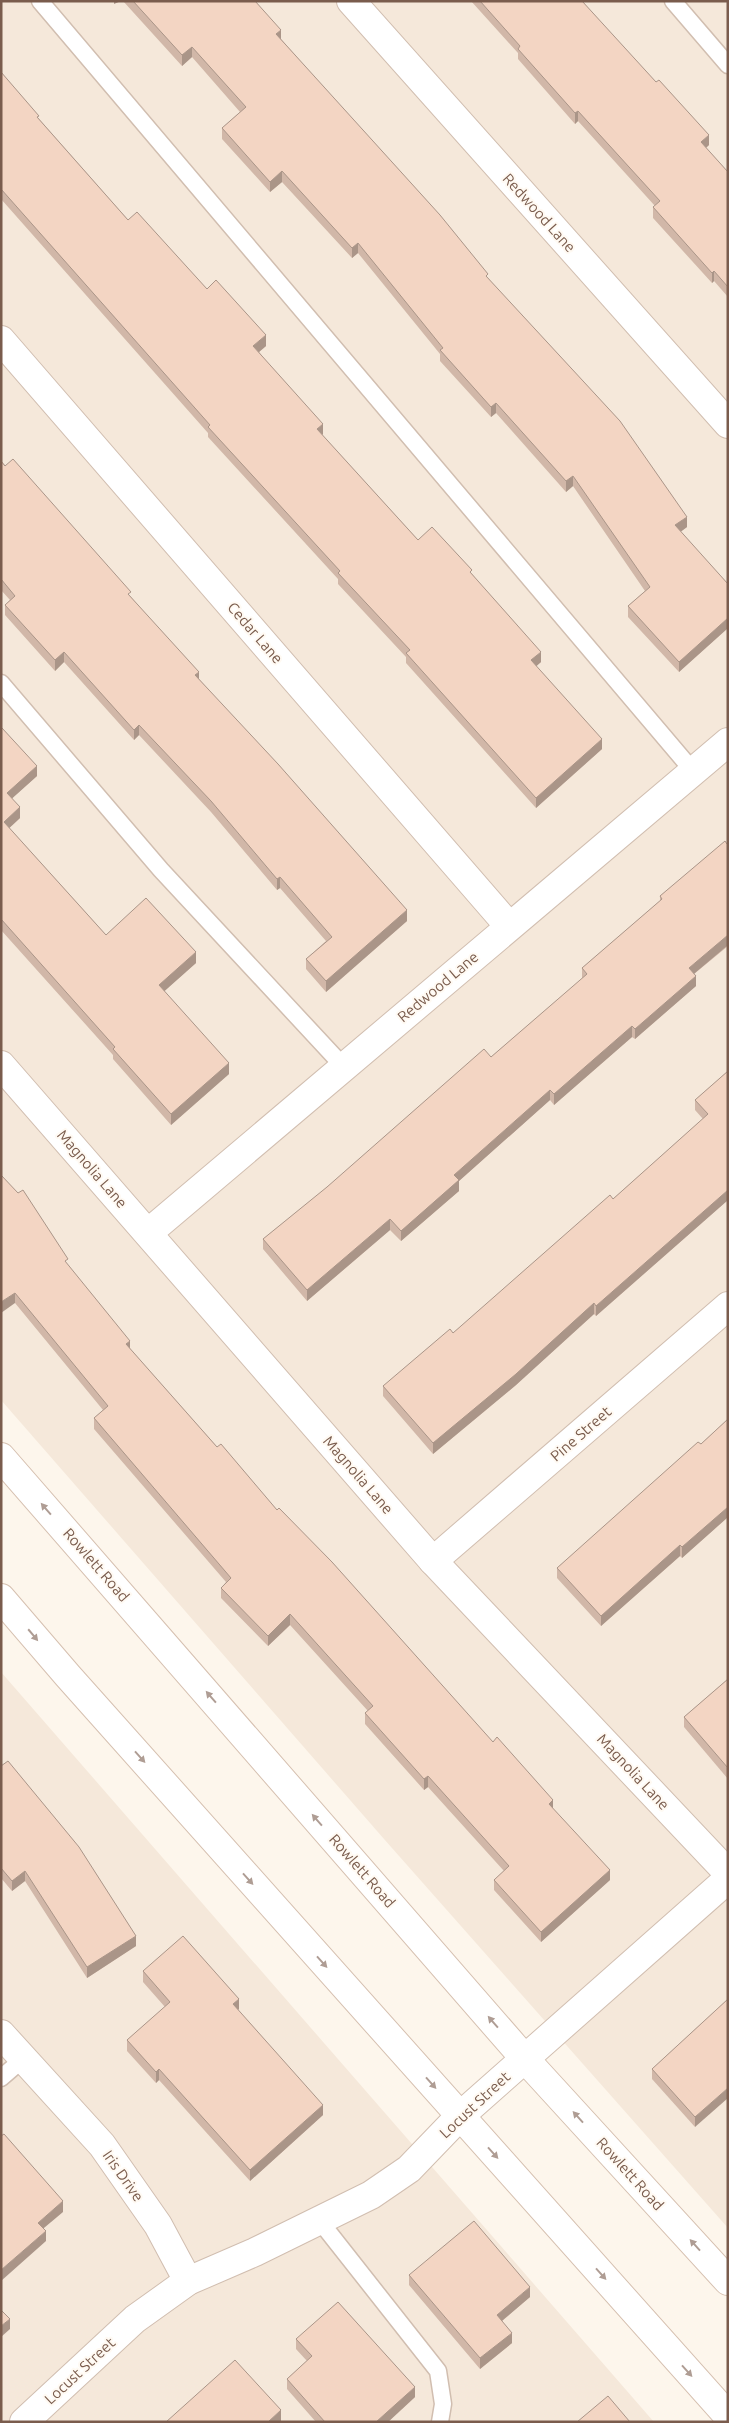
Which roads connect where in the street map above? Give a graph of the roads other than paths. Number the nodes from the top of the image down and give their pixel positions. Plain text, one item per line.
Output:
1 (40, 1) edge
2 (351, 1) edge
3 (673, 1) edge
4 (728, 65) edge
5 (1, 340) edge
6 (728, 424) edge
7 (1, 683) edge
8 (728, 742) edge
9 (693, 771) junction
10 (509, 926) junction
11 (1, 1065) edge
12 (344, 1067) junction
13 (148, 1233) junction
14 (728, 1306) edge
15 (1, 1457) edge
16 (433, 1561) junction
17 (1, 1598) edge
18 (728, 1873) edge
19 (728, 1878) edge
20 (1, 2034) edge
21 (23, 2059) junction
22 (525, 2059) junction
23 (1, 2078) edge
24 (460, 2116) junction
25 (319, 2220) junction
26 (188, 2281) junction
27 (728, 2281) edge
28 (728, 2416) edge
29 (24, 2422) edge
30 (440, 2422) edge

1 - 9 lane
2 - 6 street, Redwood Lane
3 - 4 lane
5 - 10 street, Cedar Lane
7 - 12 lane
8 - 9 street, Redwood Lane
9 - 10 street, Redwood Lane
10 - 12 street, Redwood Lane
11 - 13 street, Magnolia Lane
12 - 13 street, Redwood Lane
13 - 16 street, Magnolia Lane
14 - 16 street, Pine Street
22 -> 15 street, Rowlett Road
16 - 18 street, Magnolia Lane
17 -> 24 street
19 - 22 street, Locust Street
20 - 21 street, Iris Drive
21 - 23 lane
21 - 26 street, Iris Drive
22 - 24 street, Locust Street
27 -> 22 street, Rowlett Road
24 - 25 street, Locust Street
24 -> 28 street
25 - 26 street, Locust Street
25 - 30 lane
26 - 29 street, Locust Street

